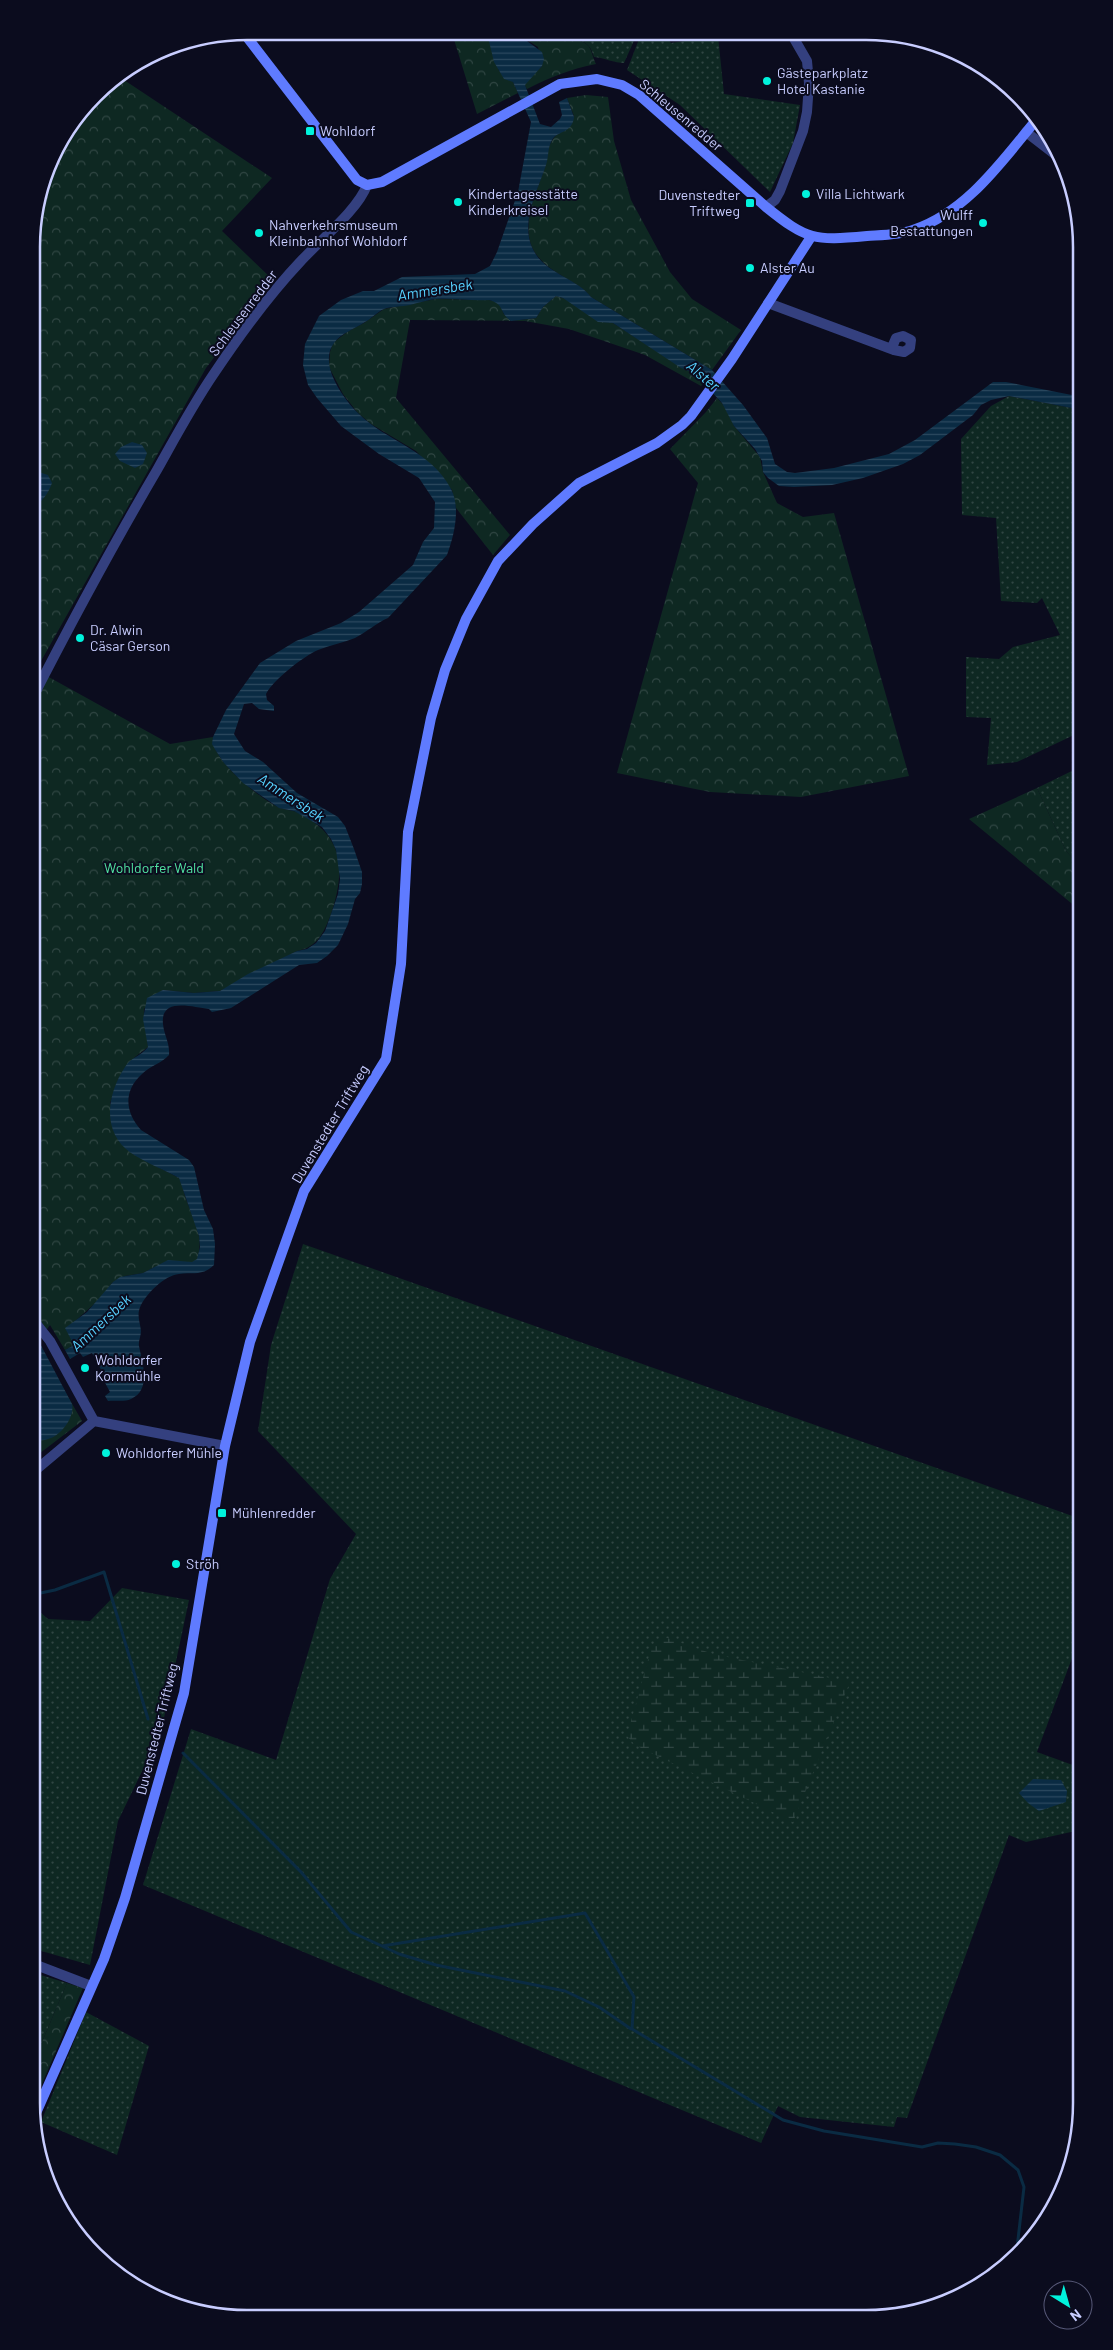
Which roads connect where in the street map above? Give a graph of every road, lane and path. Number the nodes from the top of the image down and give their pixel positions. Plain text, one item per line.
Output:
1 (249, 40) edge
2 (795, 40) edge
3 (1032, 124) edge
4 (1026, 132) junction
5 (1049, 150) edge
6 (367, 185) junction
7 (766, 207) junction
8 (811, 237) junction
9 (768, 303) junction
10 (894, 350) dead end
11 (40, 683) edge
12 (40, 1328) edge
13 (94, 1422) junction
14 (226, 1446) junction
15 (40, 1467) edge
16 (40, 1966) edge
17 (91, 1986) junction
18 (40, 2104) edge

1 - 6 street
2 - 7 street
3 - 4 street
4 - 5 street
4 - 8 street
6 - 7 street, Schleusenredder
6 - 11 street, Schleusenredder
7 - 8 street, Schleusenredder
8 - 9 street, Duvenstedter Triftweg
9 - 10 street
9 - 14 street, Duvenstedter Triftweg
12 - 13 street
13 - 14 street
13 - 15 street
14 - 17 street, Duvenstedter Triftweg
16 - 17 street
17 - 18 street, Duvenstedter Triftweg

